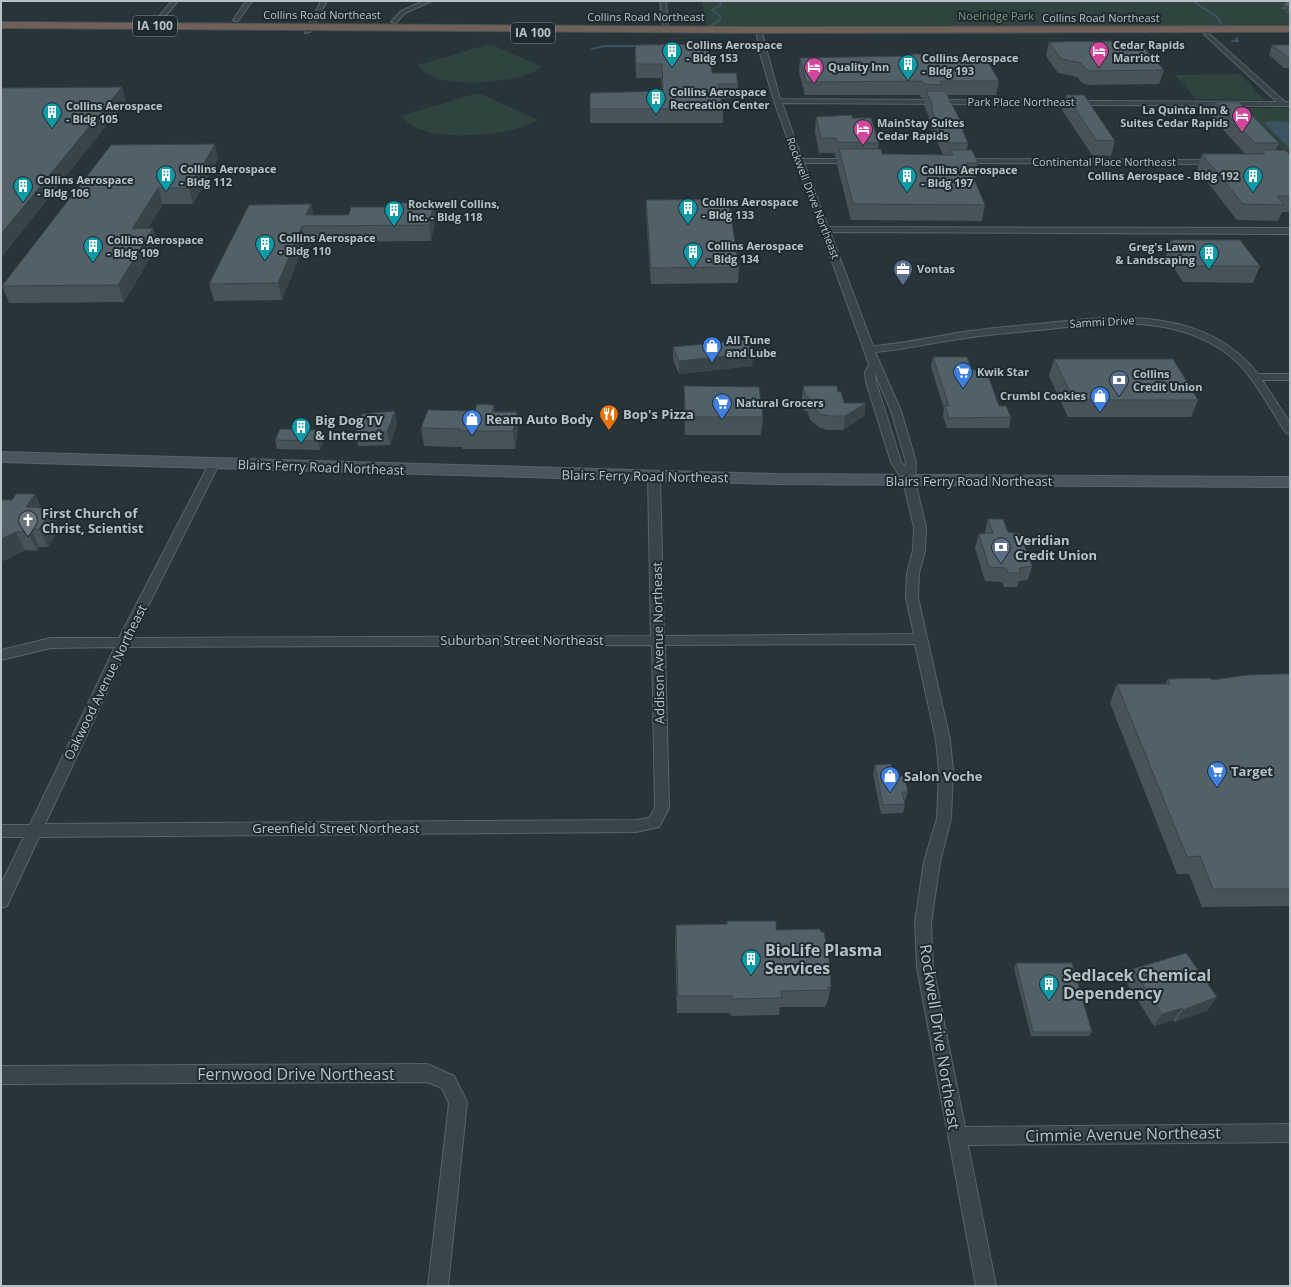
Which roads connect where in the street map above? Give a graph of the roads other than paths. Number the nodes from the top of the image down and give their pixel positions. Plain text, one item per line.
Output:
1 (175, 1) edge
2 (249, 1) edge
3 (324, 1) edge
4 (429, 1) edge
5 (663, 1) edge
6 (236, 20) dead end
7 (158, 21) dead end
8 (394, 22) dead end
9 (1, 25) edge
10 (666, 26) dead end
11 (1, 30) edge
12 (308, 30) junction
13 (1290, 30) edge
14 (759, 32) junction
15 (1207, 34) junction
16 (1290, 34) edge
17 (777, 101) junction
18 (1287, 104) edge
19 (798, 161) junction
20 (864, 161) edge
21 (952, 161) edge
22 (1222, 162) edge
23 (825, 229) junction
24 (1290, 231) edge
25 (869, 348) junction
26 (874, 364) junction
27 (1254, 377) junction
28 (1290, 377) edge
29 (1290, 432) edge
30 (1, 457) edge
31 (214, 464) junction
32 (654, 477) junction
33 (909, 481) junction
34 (1290, 482) edge
35 (920, 639) junction
36 (658, 640) junction
37 (124, 642) junction
38 (1, 655) edge
39 (662, 808) joint
40 (34, 830) junction
41 (1, 831) edge
42 (1, 902) edge
43 (1, 1075) edge
44 (1290, 1133) edge
45 (956, 1136) junction
46 (438, 1286) edge
47 (986, 1286) edge

1 - 7 street
2 - 6 street
3 - 12 street
4 - 8 street
5 - 10 street
9 - 12 highway, Collins Road Northeast / IA 100
11 - 12 highway, Collins Road Northeast / IA 100
12 - 14 highway, Collins Road Northeast / IA 100
13 - 14 highway, Collins Road Northeast / IA 100
13 - 15 highway, Collins Road Northeast
14 - 15 highway, Collins Road Northeast / IA 100
14 - 17 street, Rockwell Drive Northeast
15 - 16 highway, Collins Road Northeast / IA 100
15 - 18 street
17 - 18 street, Park Place Northeast
17 - 19 street, Rockwell Drive Northeast
19 - 20 street
19 - 23 street, Rockwell Drive Northeast
21 - 22 street, Continental Place Northeast
23 - 24 street
23 - 25 street, Rockwell Drive Northeast
25 - 26 street, Rockwell Drive Northeast
25 - 27 street, Sammi Drive
26 - 33 street, Rockwell Drive Northeast
26 - 33 street, Rockwell Drive Northeast
27 - 28 street
27 - 29 street, Sammi Drive
30 - 31 main road, Blairs Ferry Road Northeast
31 - 32 main road, Blairs Ferry Road Northeast
31 - 37 street, Oakwood Avenue Northeast
32 - 33 main road, Blairs Ferry Road Northeast
32 - 36 street, Addison Avenue Northeast
33 - 34 main road, Blairs Ferry Road Northeast
33 - 35 street, Rockwell Drive Northeast
35 - 36 street, Suburban Street Northeast
35 - 45 street, Rockwell Drive Northeast
36 - 37 street, Suburban Street Northeast
36 - 39 street, Addison Avenue Northeast
37 - 38 street, Suburban Street Northeast
37 - 40 street, Oakwood Avenue Northeast
39 - 40 street, Greenfield Street Northeast
40 - 41 street, Greenfield Street Northeast
40 - 42 street, Oakwood Avenue Northeast
43 - 46 street, Fernwood Drive Northeast
44 - 45 street, Cimmie Avenue Northeast
45 - 47 street, Rockwell Drive Northeast

